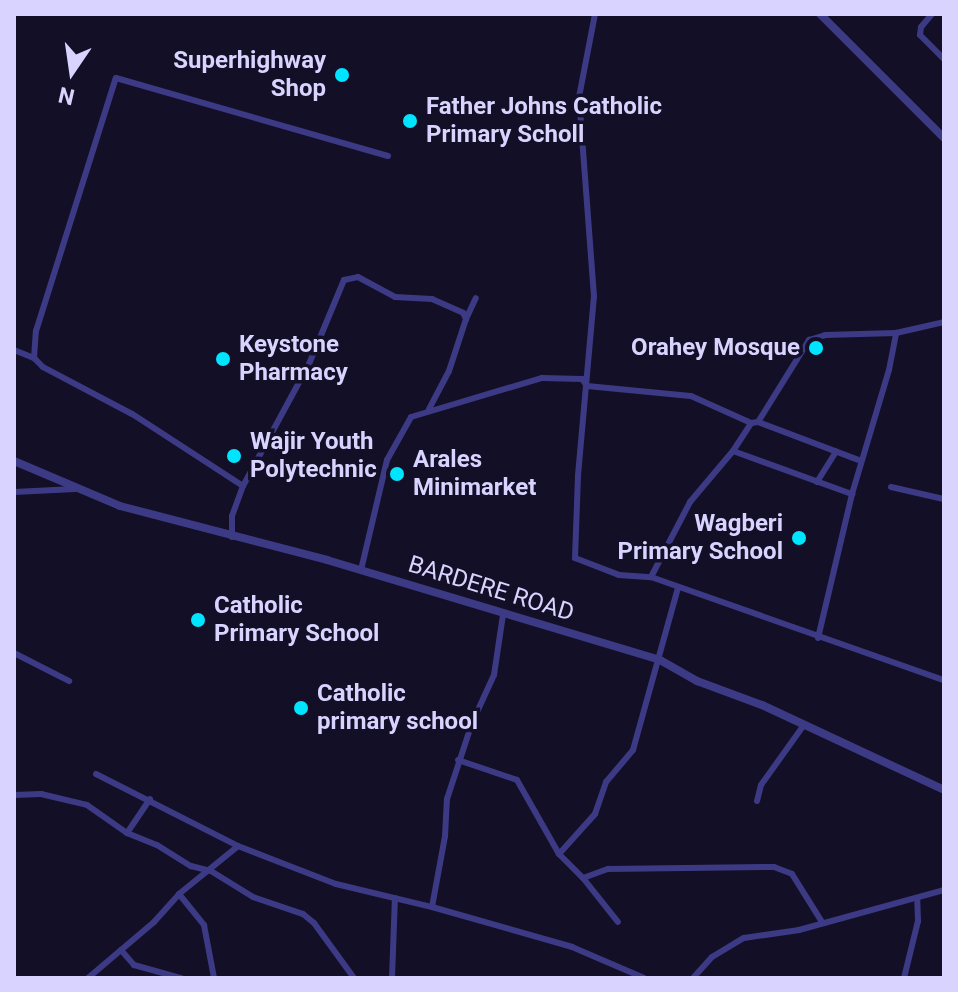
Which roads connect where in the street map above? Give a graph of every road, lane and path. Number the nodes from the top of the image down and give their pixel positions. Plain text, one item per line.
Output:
1 (595, 14) edge
2 (820, 14) edge
3 (932, 14) edge
4 (944, 59) edge
5 (944, 138) edge
6 (388, 156) dead end
7 (476, 298) dead end
8 (466, 319) junction
9 (944, 322) edge
10 (896, 333) junction
11 (14, 350) edge
12 (34, 358) junction
13 (587, 386) junction
14 (429, 409) junction
15 (754, 422) junction
16 (733, 451) junction
17 (836, 452) junction
18 (14, 461) edge
19 (861, 461) junction
20 (817, 482) junction
21 (243, 486) junction
22 (891, 487) dead end
23 (75, 489) junction
24 (14, 492) edge
25 (852, 494) junction
26 (944, 499) edge
27 (232, 537) junction
28 (361, 570) junction
29 (651, 577) junction
30 (678, 588) junction
31 (503, 615) junction
32 (818, 638) junction
33 (14, 653) edge
34 (660, 660) junction
35 (944, 680) edge
36 (69, 681) dead end
37 (804, 725) junction
38 (458, 760) junction
39 (96, 774) dead end
40 (944, 790) edge
41 (14, 795) edge
42 (150, 799) junction
43 (757, 801) dead end
44 (127, 833) junction
45 (238, 846) junction
46 (559, 854) junction
47 (211, 871) junction
48 (583, 878) junction
49 (944, 890) edge
50 (179, 894) junction
51 (395, 898) junction
52 (917, 898) junction
53 (432, 907) junction
54 (618, 922) dead end
55 (822, 922) junction
56 (121, 950) junction
57 (158, 976) edge
58 (88, 978) edge
59 (181, 978) edge
60 (214, 978) edge
61 (354, 978) edge
62 (392, 978) edge
63 (644, 978) edge
64 (693, 978) edge
65 (904, 978) edge

1 - 13 street
2 - 5 street
3 - 4 street
6 - 12 street
7 - 8 street
8 - 14 street
8 - 21 street
9 - 10 street
10 - 15 street
10 - 19 street
11 - 12 street
12 - 21 street
13 - 14 street
13 - 15 street
13 - 29 street
14 - 28 street
15 - 16 street
15 - 17 street
16 - 20 street
16 - 29 street
17 - 19 street
17 - 20 street
18 - 23 street, BARDERE ROAD
19 - 25 street
20 - 25 street
21 - 27 street
22 - 26 street
23 - 24 street
23 - 27 street, BARDERE ROAD
25 - 32 street
27 - 28 street, BARDERE ROAD
28 - 31 street, BARDERE ROAD
29 - 30 street
30 - 32 street
30 - 34 street
31 - 34 street, BARDERE ROAD
31 - 38 street
32 - 35 street
33 - 36 street
34 - 37 street, BARDERE ROAD
34 - 46 street
37 - 40 street, BARDERE ROAD
37 - 43 street
38 - 46 street
38 - 53 street
39 - 42 street
41 - 44 street
42 - 44 street
42 - 45 street
44 - 47 street
45 - 47 street
45 - 51 street
46 - 48 street
47 - 50 street
47 - 61 street
48 - 54 street
48 - 55 street
49 - 52 street
50 - 56 street
50 - 60 street
51 - 53 street
51 - 62 street
52 - 55 street
52 - 65 street
53 - 63 street
55 - 64 street
56 - 57 street
56 - 58 street
57 - 59 street

